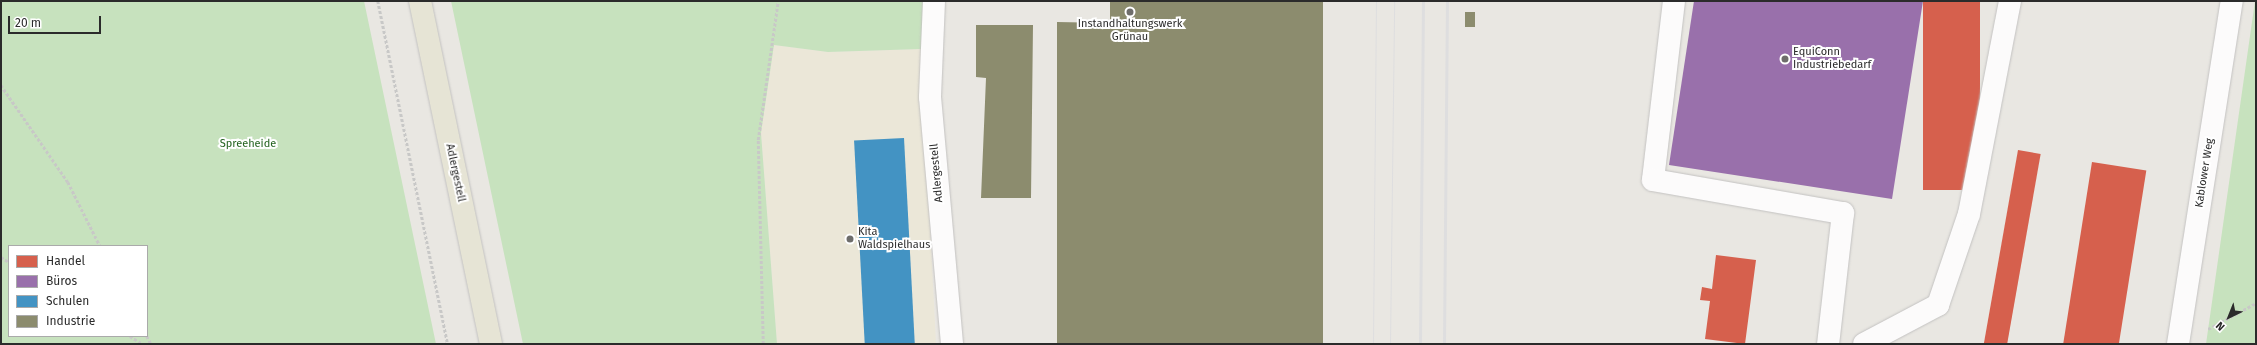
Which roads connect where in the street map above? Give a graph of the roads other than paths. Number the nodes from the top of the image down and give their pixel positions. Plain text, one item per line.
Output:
1 (420, 1) edge
2 (934, 1) edge
3 (1674, 1) edge
4 (2010, 1) edge
5 (2232, 1) edge
6 (491, 344) edge
7 (952, 344) edge
8 (1828, 344) edge
9 (1864, 344) edge
10 (2178, 344) edge

1 - 6 main road, Adlergestell
2 - 7 street, Adlergestell
3 - 8 street
4 - 9 street
5 - 10 street, Kablower Weg

